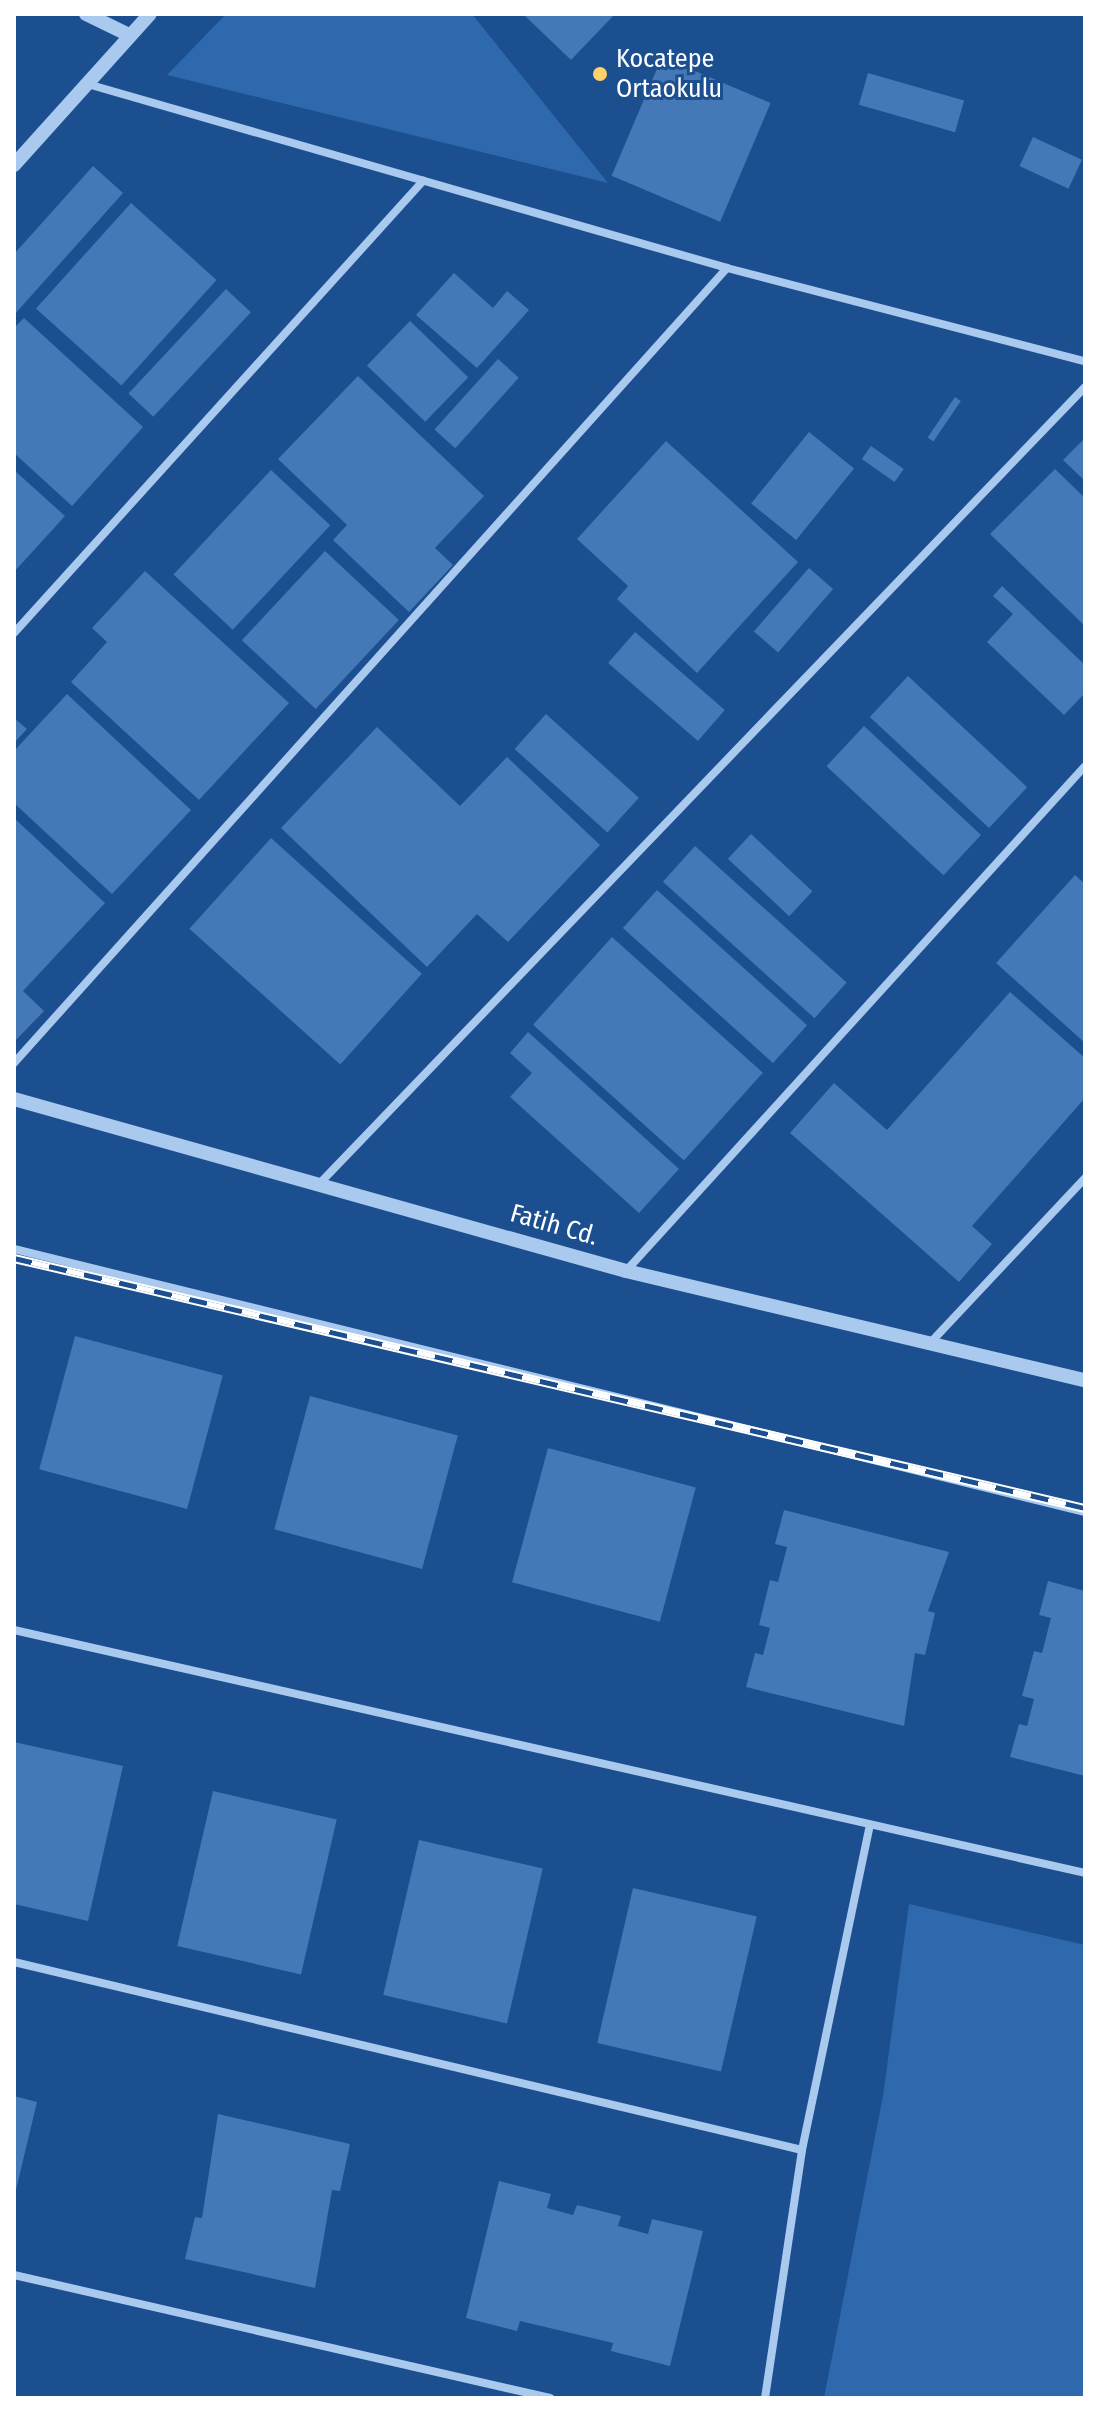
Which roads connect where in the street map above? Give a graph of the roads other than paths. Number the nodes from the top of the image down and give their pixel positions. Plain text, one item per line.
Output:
1 (86, 14) edge
2 (150, 14) edge
3 (129, 35) junction
4 (84, 83) junction
5 (14, 165) edge
6 (423, 181) junction
7 (727, 268) junction
8 (1085, 361) edge
9 (1085, 387) edge
10 (14, 633) edge
11 (1085, 766) edge
12 (14, 1063) edge
13 (14, 1099) edge
14 (1085, 1178) edge
15 (322, 1181) junction
16 (14, 1249) edge
17 (626, 1271) junction
18 (932, 1341) junction
19 (1085, 1380) edge
20 (1085, 1512) edge
21 (14, 1630) edge
22 (870, 1825) junction
23 (1085, 1873) edge
24 (14, 1962) edge
25 (802, 2150) junction
26 (14, 2275) edge
27 (550, 2398) edge
28 (765, 2398) edge

1 - 3 street
2 - 3 street
3 - 4 street
4 - 5 street
4 - 6 street
6 - 7 street
6 - 10 street
7 - 8 street
7 - 12 street
9 - 15 street
11 - 17 street
13 - 15 street, Fatih Cd.
14 - 18 street
15 - 17 street, Fatih Cd.
16 - 20 street
17 - 18 street, Fatih Cd.
18 - 19 street, Fatih Cd.
21 - 22 street
22 - 23 street
22 - 25 street
24 - 25 street
25 - 28 street
26 - 27 street

